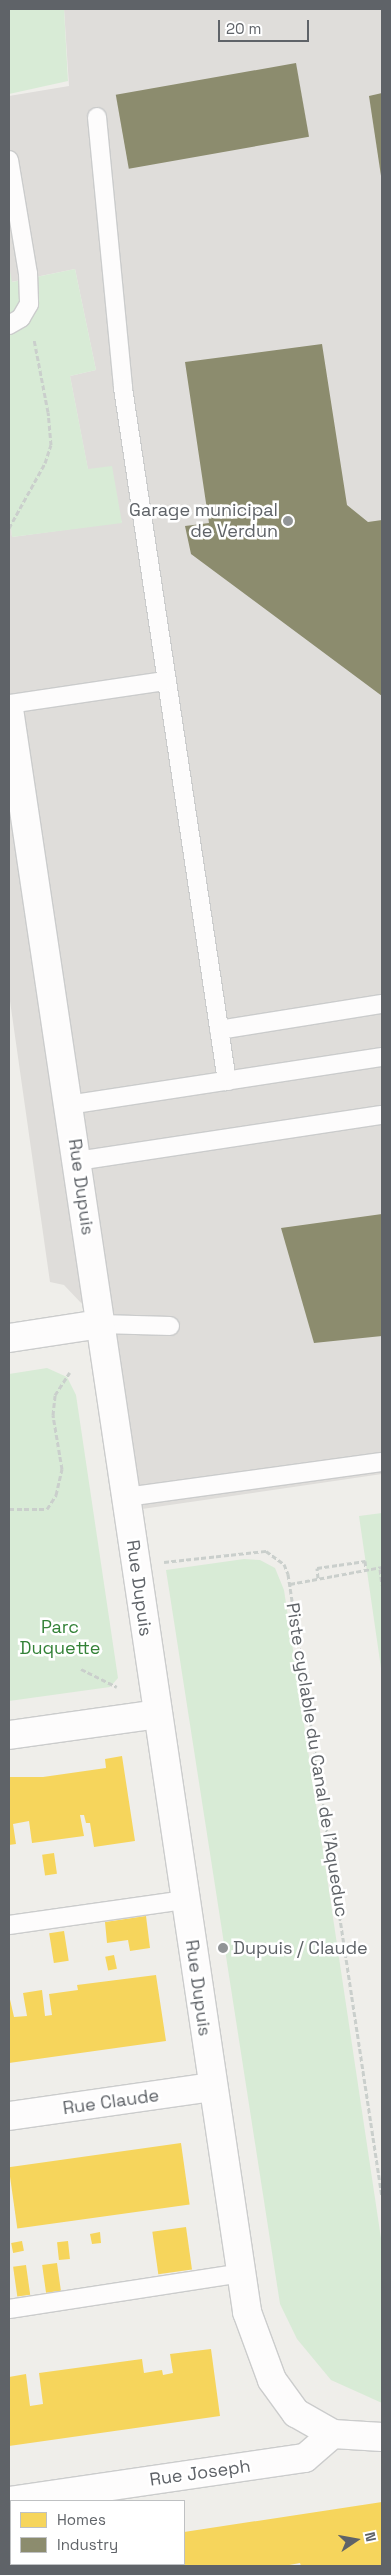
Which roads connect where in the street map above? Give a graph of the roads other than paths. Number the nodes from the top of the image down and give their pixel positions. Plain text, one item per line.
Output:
1 (97, 117) dead end
2 (9, 160) edge
3 (15, 321) edge
4 (164, 681) junction
5 (9, 704) edge
6 (9, 709) edge
7 (382, 1004) edge
8 (219, 1030) junction
9 (382, 1057) edge
10 (227, 1081) junction
11 (68, 1105) junction
12 (382, 1115) edge
13 (77, 1161) junction
14 (101, 1324) junction
15 (170, 1326) dead end
16 (9, 1338) edge
17 (382, 1462) edge
18 (126, 1497) junction
19 (158, 1714) junction
20 (9, 1735) edge
21 (185, 1900) junction
22 (9, 1925) edge
23 (213, 2087) junction
24 (9, 2116) edge
25 (241, 2273) junction
26 (9, 2308) edge
27 (333, 2434) junction
28 (382, 2437) edge
29 (16, 2500) edge

1 - 4 lane
2 - 3 lane
4 - 5 lane
4 - 8 lane
6 - 11 street, Rue Dupuis
7 - 8 lane
8 - 10 lane
9 - 10 lane
10 - 11 lane
11 - 13 street, Rue Dupuis
12 - 13 lane
13 - 14 street, Rue Dupuis
14 - 15 lane
14 - 16 street
14 - 18 street, Rue Dupuis
17 - 18 lane
18 - 19 street, Rue Dupuis
19 - 20 street
19 - 21 street, Rue Dupuis
21 - 22 lane
21 - 23 street, Rue Dupuis
23 - 24 street, Rue Claude
23 - 25 street, Rue Dupuis
25 - 26 lane
25 - 27 street, Rue Dupuis
27 - 28 street
27 - 29 street, Rue Joseph

